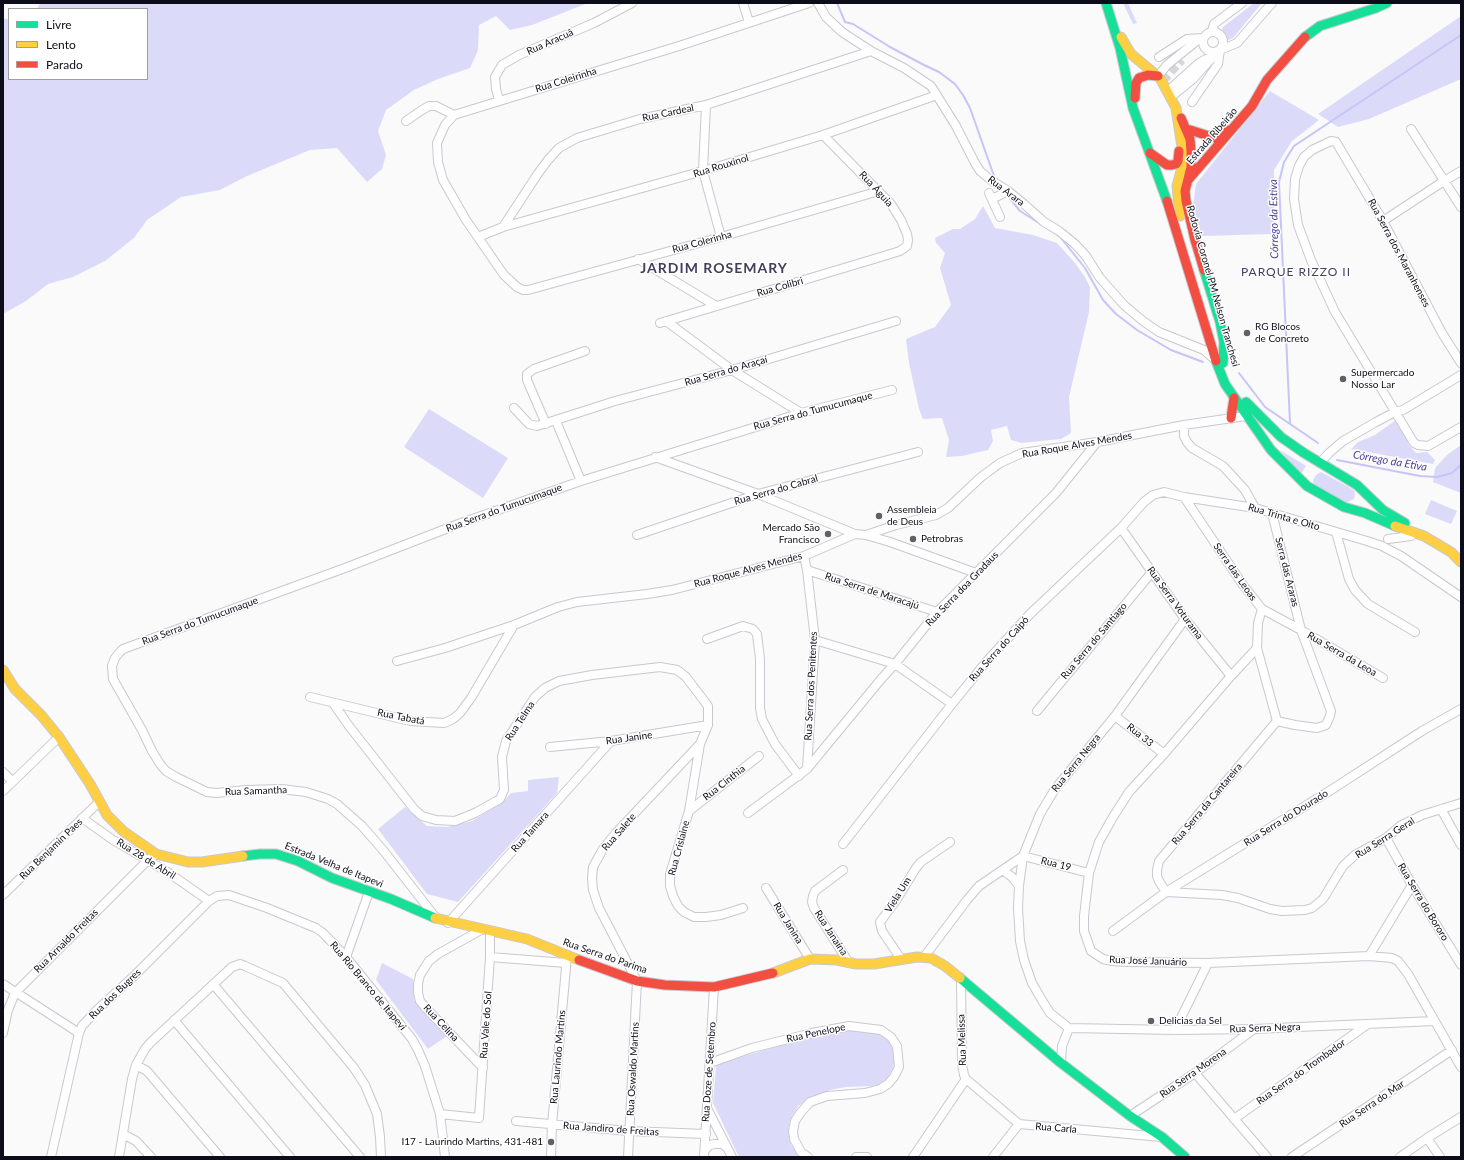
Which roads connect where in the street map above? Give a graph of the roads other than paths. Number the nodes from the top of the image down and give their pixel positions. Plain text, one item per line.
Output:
1 (632, 3) edge
2 (743, 3) edge
3 (809, 3) edge
4 (818, 3) edge
5 (1107, 3) edge
6 (1242, 3) edge
7 (1272, 3) edge
8 (1387, 3) edge
9 (749, 22) junction
10 (1212, 32) junction
11 (1202, 38) junction
12 (871, 51) junction
13 (1215, 54) junction
14 (1159, 57) dead end
15 (1182, 60) tunnel mouth
16 (1158, 76) junction
17 (936, 94) junction
18 (1170, 94) junction
19 (499, 100) junction
20 (1192, 102) dead end
21 (706, 105) junction
22 (1252, 106) junction
23 (1134, 109) junction
24 (1177, 110) junction
25 (454, 115) junction
26 (406, 121) dead end
27 (1180, 130) junction
28 (1190, 130) junction
29 (1411, 130) dead end
30 (823, 135) junction
31 (1150, 153) junction
32 (1191, 167) junction
33 (703, 171) junction
34 (1461, 171) edge
35 (1188, 180) junction
36 (1444, 181) junction
37 (880, 191) junction
38 (1008, 191) junction
39 (1461, 207) edge
40 (1000, 218) dead end
41 (1383, 221) junction
42 (503, 227) junction
43 (478, 237) junction
44 (721, 237) junction
45 (900, 251) joint
46 (638, 259) junction
47 (1196, 299) junction
48 (716, 306) junction
49 (896, 321) dead end
50 (1191, 344) junction
51 (585, 351) dead end
52 (1219, 362) junction
53 (1461, 363) edge
54 (1461, 369) edge
55 (732, 370) junction
56 (1461, 375) edge
57 (892, 390) dead end
58 (1234, 398) junction
59 (514, 408) dead end
60 (1395, 412) junction
61 (801, 413) junction
62 (1246, 416) junction
63 (1229, 418) junction
64 (556, 421) junction
65 (546, 424) junction
66 (1184, 425) junction
67 (1461, 427) edge
68 (1255, 428) junction
69 (1272, 430) junction
70 (1097, 442) junction
71 (918, 452) dead end
72 (655, 457) junction
73 (1320, 463) junction
74 (581, 481) junction
75 (1357, 485) junction
76 (1308, 486) junction
77 (758, 494) junction
78 (1184, 497) junction
79 (1344, 507) junction
80 (1255, 508) junction
81 (1272, 514) junction
82 (1388, 524) junction
83 (896, 525) junction
84 (1122, 528) junction
85 (1336, 532) junction
86 (855, 534) junction
87 (636, 535) dead end
88 (866, 535) junction
89 (1424, 536) junction
90 (1388, 538) junction
91 (890, 542) junction
92 (1382, 546) junction
93 (1461, 551) edge
94 (804, 556) junction
95 (1461, 562) edge
96 (807, 570) junction
97 (1152, 572) junction
98 (976, 573) junction
99 (1461, 597) edge
100 (1262, 609) junction
101 (937, 612) junction
102 (1185, 619) junction
103 (514, 624) junction
104 (1302, 630) junction
105 (1415, 632) dead end
106 (707, 638) dead end
107 (816, 640) junction
108 (1257, 648) junction
109 (123, 649) joint
110 (397, 661) dead end
111 (896, 664) junction
112 (3, 670) edge
113 (1231, 676) junction
114 (1383, 678) dead end
115 (6, 685) edge
116 (310, 697) dead end
117 (333, 704) junction
118 (952, 704) junction
119 (1461, 709) edge
120 (1036, 711) dead end
121 (1115, 716) junction
122 (1277, 721) junction
123 (708, 725) junction
124 (59, 737) junction
125 (611, 741) junction
126 (700, 744) junction
127 (550, 747) dead end
128 (1164, 754) junction
129 (759, 756) dead end
130 (807, 769) junction
131 (3, 772) edge
132 (799, 776) junction
133 (12, 782) junction
134 (3, 791) edge
135 (99, 802) junction
136 (1461, 803) edge
137 (1441, 809) junction
138 (689, 811) junction
139 (748, 814) dead end
140 (82, 818) junction
141 (1386, 838) junction
142 (950, 842) dead end
143 (843, 844) dead end
144 (1461, 845) edge
145 (156, 854) junction
146 (1023, 856) junction
147 (147, 860) junction
148 (843, 870) dead end
149 (1004, 871) junction
150 (1089, 873) junction
151 (1412, 885) junction
152 (1019, 886) junction
153 (766, 888) dead end
154 (369, 892) junction
155 (1166, 892) junction
156 (3, 895) edge
157 (209, 901) junction
158 (743, 908) dead end
159 (436, 919) junction
160 (448, 923) junction
161 (486, 931) junction
162 (1113, 931) dead end
163 (1369, 956) junction
164 (346, 957) junction
165 (490, 957) junction
166 (924, 957) junction
167 (810, 959) junction
168 (901, 959) junction
169 (567, 960) junction
170 (850, 963) junction
171 (1208, 963) junction
172 (1461, 965) edge
173 (961, 978) junction
174 (637, 981) junction
175 (3, 984) edge
176 (213, 984) junction
177 (714, 987) junction
178 (15, 993) junction
179 (174, 1020) junction
180 (1434, 1021) junction
181 (1368, 1024) junction
182 (1069, 1028) junction
183 (1254, 1029) junction
184 (1174, 1030) junction
185 (3, 1033) edge
186 (79, 1033) junction
187 (1452, 1050) junction
188 (710, 1063) junction
189 (1061, 1064) junction
190 (136, 1065) junction
191 (1461, 1067) edge
192 (483, 1068) junction
193 (1194, 1073) junction
194 (966, 1079) junction
195 (706, 1105) junction
196 (440, 1114) junction
197 (1130, 1116) junction
198 (1461, 1117) edge
199 (1234, 1119) junction
200 (516, 1121) dead end
201 (1019, 1124) junction
202 (552, 1125) junction
203 (629, 1131) junction
204 (123, 1134) junction
205 (706, 1134) junction
206 (1162, 1137) junction
207 (1427, 1138) junction
208 (727, 1148) junction
209 (705, 1153) edge
210 (51, 1157) edge
211 (119, 1157) edge
212 (150, 1157) edge
213 (220, 1157) edge
214 (290, 1157) edge
215 (360, 1157) edge
216 (381, 1157) edge
217 (445, 1157) edge
218 (551, 1157) edge
219 (628, 1157) edge
220 (732, 1157) edge
221 (808, 1157) edge
222 (856, 1157) edge
223 (867, 1157) edge
224 (913, 1157) edge
225 (993, 1157) edge
226 (1185, 1157) edge
227 (1267, 1157) edge
228 (1292, 1157) edge
229 (1400, 1157) edge
230 (1440, 1157) edge

1 - 19 street, Rua Aracuã
2 - 9 street
3 - 9 street, Rua Coleirinha
4 - 12 street, Rua Arara
5 - 16 main road, Rodovia Coronel PM Nelson Tranchesi
5 - 23 main road, Rodovia Coronel PM Nelson Tranchesi
6 - 10 street
7 - 13 street
8 - 22 main road, Estrada Ribeirão
9 - 19 street, Rua Coleirinha
10 - 13 street
10 - 13 street
11 - 14 street
11 - 15 street
11 - 16 street
12 - 17 street, Rua Arara
12 - 21 street, Rua Cardeal
13 - 18 street
13 - 20 street
16 - 18 main road, Rodovia Coronel PM Nelson Tranchesi
16 - 23 main road
17 - 30 street, Rua Rouxinol
17 - 38 street, Rua Arara
18 - 24 main road, Rodovia Coronel PM Nelson Tranchesi
19 - 25 street, Rua Coleirinha
21 - 33 street
21 - 42 street, Rua Cardeal
22 - 28 main road, Estrada Ribeirão
22 - 35 main road, Estrada Ribeirão
23 - 31 main road, Rodovia Coronel PM Nelson Tranchesi
24 - 27 main road, Rodovia Coronel PM Nelson Tranchesi
24 - 28 main road
24 - 32 main road
25 - 26 street
25 - 43 street
27 - 31 main road
27 - 52 main road, Rodovia Coronel PM Nelson Tranchesi
28 - 32 main road
29 - 36 street
30 - 33 street, Rua Rouxinol
30 - 37 street, Rua Águia
31 - 47 main road, Rodovia Coronel PM Nelson Tranchesi
32 - 35 main road
33 - 42 street, Rua Rouxinol
33 - 44 street
34 - 36 street
35 - 52 main road
36 - 39 street
36 - 41 street
37 - 44 street, Rua Colerinha
37 - 45 street, Rua Águia
38 - 40 street
38 - 50 street, Rua Arara
41 - 53 street, Rua Serra dos Maranhenses
41 - 60 street, Rua Serra dos Maranhenses
42 - 43 street, Rua Rouxinol
43 - 46 street, Rua Colerinha
44 - 46 street, Rua Colerinha
45 - 48 street, Rua Colibri
46 - 48 street
47 - 50 street, Rodovia Coronel PM Nelson Tranchesi
47 - 52 main road, Rodovia Coronel PM Nelson Tranchesi
48 - 55 street, Rua Colibri
49 - 55 street, Rua Serra do Araçaí
50 - 52 street, Rua Arara
51 - 65 street
52 - 58 main road, Rodovia Coronel PM Nelson Tranchesi
52 - 69 main road, Rodovia Coronel PM Nelson Tranchesi
54 - 60 street
55 - 61 street
55 - 64 street, Rua Serra do Araçaí
56 - 60 street
57 - 61 street, Rua Serra do Tumucumaque
58 - 62 main road, Rodovia Coronel PM Nelson Tranchesi
58 - 63 main road
59 - 65 street
60 - 67 street
60 - 73 street
61 - 72 street, Rua Serra do Tumucumaque
62 - 63 street, Rua Roque Alves Mendes
62 - 68 main road, Rodovia Coronel PM Nelson Tranchesi
62 - 69 main road
63 - 66 street, Rua Roque Alves Mendes
63 - 68 street
64 - 65 street, Rua Serra do Araçaí
64 - 74 street
66 - 70 street, Rua Roque Alves Mendes
66 - 80 street
68 - 76 main road, Rodovia Coronel PM Nelson Tranchesi
69 - 73 main road, Rodovia Coronel PM Nelson Tranchesi
70 - 83 street, Rua Roque Alves Mendes
70 - 98 street, Rua Serra doa Gradaus
71 - 77 street, Rua Serra do Cabral
72 - 74 street, Rua Serra do Tumucumaque
72 - 77 street
73 - 75 main road, Rodovia Coronel PM Nelson Tranchesi
73 - 76 main road
74 - 109 street, Rua Serra do Tumucumaque
75 - 79 main road
75 - 93 main road, Rodovia Coronel PM Nelson Tranchesi
76 - 79 main road, Rodovia Coronel PM Nelson Tranchesi
77 - 86 street
77 - 87 street, Rua Serra do Cabral
78 - 80 street, Rua Trinta e Oito
78 - 84 street, Rua Serra do Caipó
78 - 100 street, Serra das Leoas
79 - 82 main road, Rodovia Coronel PM Nelson Tranchesi
80 - 81 street, Rua Trinta e Oito
81 - 85 street, Rua Trinta e Oito
81 - 104 street, Serra das Araras
82 - 89 main road, Rodovia Coronel PM Nelson Tranchesi
82 - 90 street
83 - 88 street, Rua Roque Alves Mendes
83 - 91 street
84 - 97 street, Rua Serra Voturama
84 - 118 street, Rua Serra do Caipó
85 - 92 street, Rua Trinta e Oito
85 - 105 street
86 - 88 street, Rua Roque Alves Mendes
86 - 94 street, Rua Roque Alves Mendes
88 - 91 street
89 - 90 street
89 - 95 main road, Rodovia Coronel PM Nelson Tranchesi
90 - 92 street
91 - 98 street
92 - 99 street, Rua Trinta e Oito
94 - 96 street, Rua Serra dos Penitentes
94 - 103 street, Rua Roque Alves Mendes
96 - 101 street, Rua Serra de Maracajú
96 - 107 street, Rua Serra dos Penitentes
97 - 102 street, Rua Serra Voturama
97 - 120 street, Rua Serra do Santiago
98 - 101 street, Rua Serra doa Gradaus
100 - 104 street, Serra das Leoas
100 - 108 street
101 - 111 street, Rua Serra doa Gradaus
102 - 113 street, Rua Serra Voturama
102 - 121 street, Rua Serra Negra
103 - 110 street, Rua Roque Alves Mendes
103 - 117 street, Rua Tabatá
104 - 114 street, Rua Serra da Leoa
104 - 122 street, Serra das Araras
106 - 132 street
107 - 111 street
107 - 130 street, Rua Serra dos Penitentes
108 - 113 street, Rua José Januário
108 - 122 street
109 - 159 street, Rua Samantha
111 - 118 street
111 - 130 street, Rua Serra doa Gradaus
112 - 115 main road
113 - 128 street, Rua José Januário
115 - 124 main road
116 - 117 street, Rua Tabatá
117 - 123 street, Rua Telma
118 - 143 street, Rua Serra do Caipó
119 - 155 street, Rua Serra do Dourado
121 - 128 street, Rua 33
121 - 146 street, Rua Serra Negra
122 - 155 street, Rua Serra da Cantareira
123 - 125 street, Rua Janine
123 - 126 street, Rua Telma
124 - 133 street
124 - 135 main road
125 - 127 street, Rua Janine
125 - 160 street, Rua Tamara
126 - 138 street, Rua Crislaine
126 - 174 street, Rua Salete
128 - 150 street, Rua José Januário
129 - 138 street, Rua Cinthia
130 - 132 street, Rua Serra doa Gradaus
131 - 133 street
132 - 139 street, Rua Serra doa Gradaus
133 - 134 street
135 - 140 street, Rua Benjamin Paes
135 - 145 main road
136 - 137 street, Rua Serra Geral
137 - 141 street, Rua Serra Geral
137 - 144 street
138 - 158 street, Rua Crislaine
140 - 147 street, Rua 28 de Abril
140 - 156 street, Rua Benjamin Paes
141 - 151 street, Rua Serra do Bororo
141 - 155 street, Rua Serra Geral
142 - 168 street, Viela Um
145 - 147 street, Rua Arnaldo Freitas
145 - 154 main road, Estrada Velha de Itapevi
146 - 149 street
146 - 150 street, Rua 19
146 - 152 street, Rua Serra Negra
147 - 157 street, Rua 28 de Abril
147 - 178 street, Rua Arnaldo Freitas
148 - 170 street, Rua Janaína
149 - 152 street
149 - 166 street
150 - 171 street, Rua José Januário
151 - 163 street
151 - 172 street, Rua Serra do Bororo
152 - 182 street, Rua Serra Negra
153 - 167 street, Rua Janina
154 - 159 main road, Estrada Velha de Itapevi
154 - 164 street
155 - 162 street, Rua Serra do Dourado
157 - 164 street, Rua Rio Branco de Itapevi
157 - 186 street, Rua dos Bugres
159 - 160 main road, Estrada Velha de Itapevi
160 - 161 main road, Rua Serra do Parima
161 - 165 street, Rua Vale do Sol
161 - 169 main road, Rua Serra do Parima
161 - 192 street, Rua Celina
163 - 171 street, Rua José Januário
163 - 180 street, Rua José Januário
164 - 196 street, Rua Rio Branco de Itapevi
165 - 169 street
165 - 192 street, Rua Vale do Sol
166 - 168 main road, Rua Serra do Parima
166 - 173 main road
167 - 170 main road, Rua Serra do Parima
167 - 177 main road, Rua Serra do Parima
168 - 170 main road, Rua Serra do Parima
169 - 174 main road, Rua Serra do Parima
169 - 202 street, Rua Laurindo Martins
171 - 184 street
173 - 189 main road
173 - 194 street, Rua Melissa
174 - 177 main road, Rua Serra do Parima
174 - 203 street, Rua Oswaldo Martins
175 - 178 street
176 - 179 street
176 - 215 street
176 - 216 street
177 - 188 street, Rua Doze de Setembro
178 - 185 street, Rua Arnaldo Freitas
178 - 186 street
179 - 190 street
179 - 214 street
180 - 181 street, Rua Serra Negra
180 - 187 street, Rua José Januário
181 - 183 street, Rua Serra Negra
181 - 199 street, Rua Serra do Trombador
182 - 184 street, Rua Serra Negra
182 - 189 street
183 - 184 street, Rua Serra Negra
183 - 193 street, Rua Serra Morena
186 - 210 street, Rua dos Bugres
187 - 191 street, Rua José Januário
187 - 228 street, Rua Serra do Mar
188 - 195 street, Rua Doze de Setembro
188 - 221 street, Rua Penelope
189 - 197 main road
190 - 204 street
190 - 213 street
192 - 196 street, Rua Vale do Sol
193 - 197 street, Rua Serra Morena
193 - 199 street
194 - 201 street
194 - 224 street, Rua Melissa
195 - 205 street, Rua Doze de Setembro
195 - 208 street
196 - 217 street, Rua Rio Branco de Itapevi
197 - 206 main road
198 - 207 street
199 - 227 street
200 - 202 street, Rua Jandiro de Freitas
201 - 206 street, Rua Carla
201 - 225 street
202 - 203 street, Rua Jandiro de Freitas
202 - 218 street, Rua Laurindo Martins
203 - 205 street, Rua Jandiro de Freitas
203 - 219 street, Rua Oswaldo Martins
204 - 211 street
204 - 212 street
205 - 209 street, Rua Doze de Setembro
206 - 226 main road
207 - 229 street
207 - 230 street
208 - 209 street
208 - 220 street
222 - 223 street

